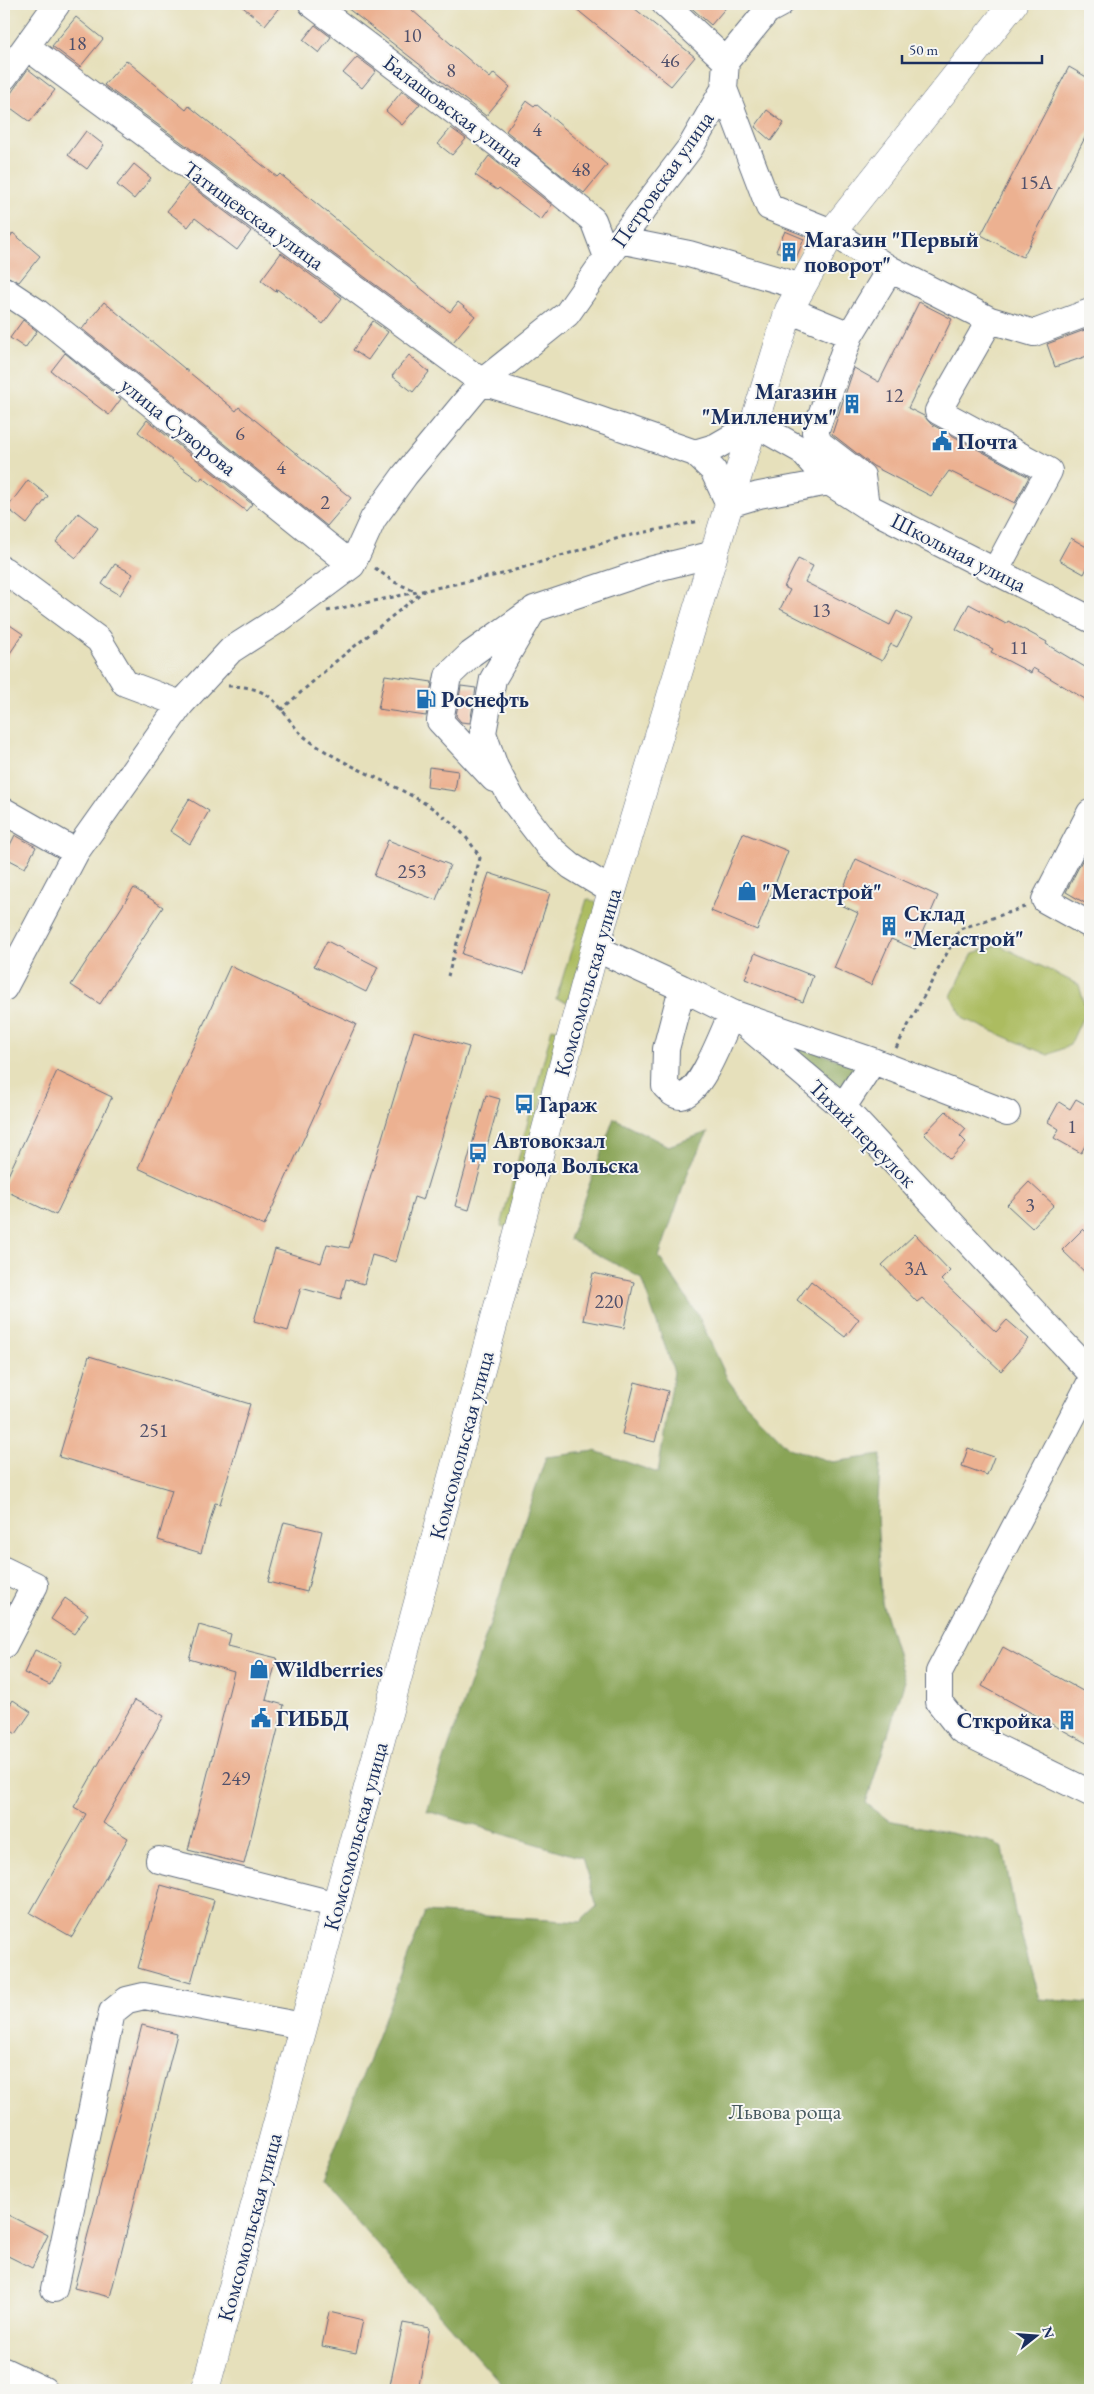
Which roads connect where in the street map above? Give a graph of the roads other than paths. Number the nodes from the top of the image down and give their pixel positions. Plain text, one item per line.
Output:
1 (57, 4) edge
2 (312, 4) edge
3 (665, 4) edge
4 (780, 4) edge
5 (1013, 4) edge
6 (27, 47) junction
7 (726, 61) junction
8 (4, 77) edge
9 (724, 89) junction
10 (832, 232) junction
11 (613, 249) junction
12 (890, 269) junction
13 (802, 287) junction
14 (4, 290) edge
15 (789, 310) junction
16 (1090, 312) edge
17 (990, 320) junction
18 (850, 335) junction
19 (482, 382) junction
20 (755, 424) junction
21 (808, 441) junction
22 (695, 453) junction
23 (830, 482) junction
24 (866, 506) junction
25 (727, 510) junction
26 (714, 554) junction
27 (360, 564) junction
28 (4, 570) edge
29 (996, 570) junction
30 (534, 609) junction
31 (1090, 617) edge
32 (187, 698) junction
33 (512, 799) junction
34 (4, 811) edge
35 (1090, 812) edge
36 (76, 852) junction
37 (612, 891) junction
38 (1090, 924) edge
39 (595, 948) junction
40 (4, 988) edge
41 (682, 988) junction
42 (732, 1013) junction
43 (879, 1063) junction
44 (843, 1107) junction
45 (1007, 1113) dead end
46 (1090, 1372) edge
47 (1090, 1383) edge
48 (4, 1570) edge
49 (4, 1644) edge
50 (1090, 1793) edge
51 (159, 1860) dead end
52 (336, 1905) junction
53 (304, 2026) junction
54 (54, 2289) dead end
55 (4, 2371) edge
56 (44, 2390) edge
57 (205, 2390) edge

1 - 6 street
2 - 11 street, Балашовская улица
3 - 7 street
4 - 7 street
5 - 10 main road
6 - 8 street
6 - 19 street, Татищевская улица
7 - 9 street, Петровская улица
9 - 10 street
9 - 11 street, Петровская улица
10 - 12 street
10 - 13 main road
11 - 13 street
11 - 19 street, Петровская улица
12 - 17 street
12 - 18 street
13 - 15 main road
14 - 27 street, улица Суворова
15 - 18 street
15 - 20 main road
16 - 17 street
17 - 29 street
18 - 21 street
19 - 22 street, Татищевская улица
19 - 27 street, Петровская улица
20 - 21 street
20 - 22 street
20 - 25 main road
21 - 23 street, Школьная улица
21 - 24 street
22 - 25 street
23 - 24 street, Школьная улица
23 - 25 street
24 - 29 street, Школьная улица
25 - 26 main road, Комсомольская улица
26 - 30 street
26 - 37 main road, Комсомольская улица
27 - 32 street
28 - 32 street
29 - 31 street, Школьная улица
30 - 33 street
30 - 33 street
32 - 36 street
33 - 37 street
34 - 36 street
35 - 38 street
36 - 40 street
37 - 39 main road, Комсомольская улица
39 - 41 street, Тихий переулок
39 - 52 main road, Комсомольская улица
41 - 42 street, Тихий переулок
41 - 42 street
42 - 43 street
42 - 44 street, Тихий переулок
43 - 44 street
43 - 45 street
44 - 46 street, Тихий переулок
47 - 50 street
48 - 49 street
51 - 52 street
52 - 53 main road, Комсомольская улица
53 - 54 street
53 - 57 main road, Комсомольская улица
55 - 56 street

